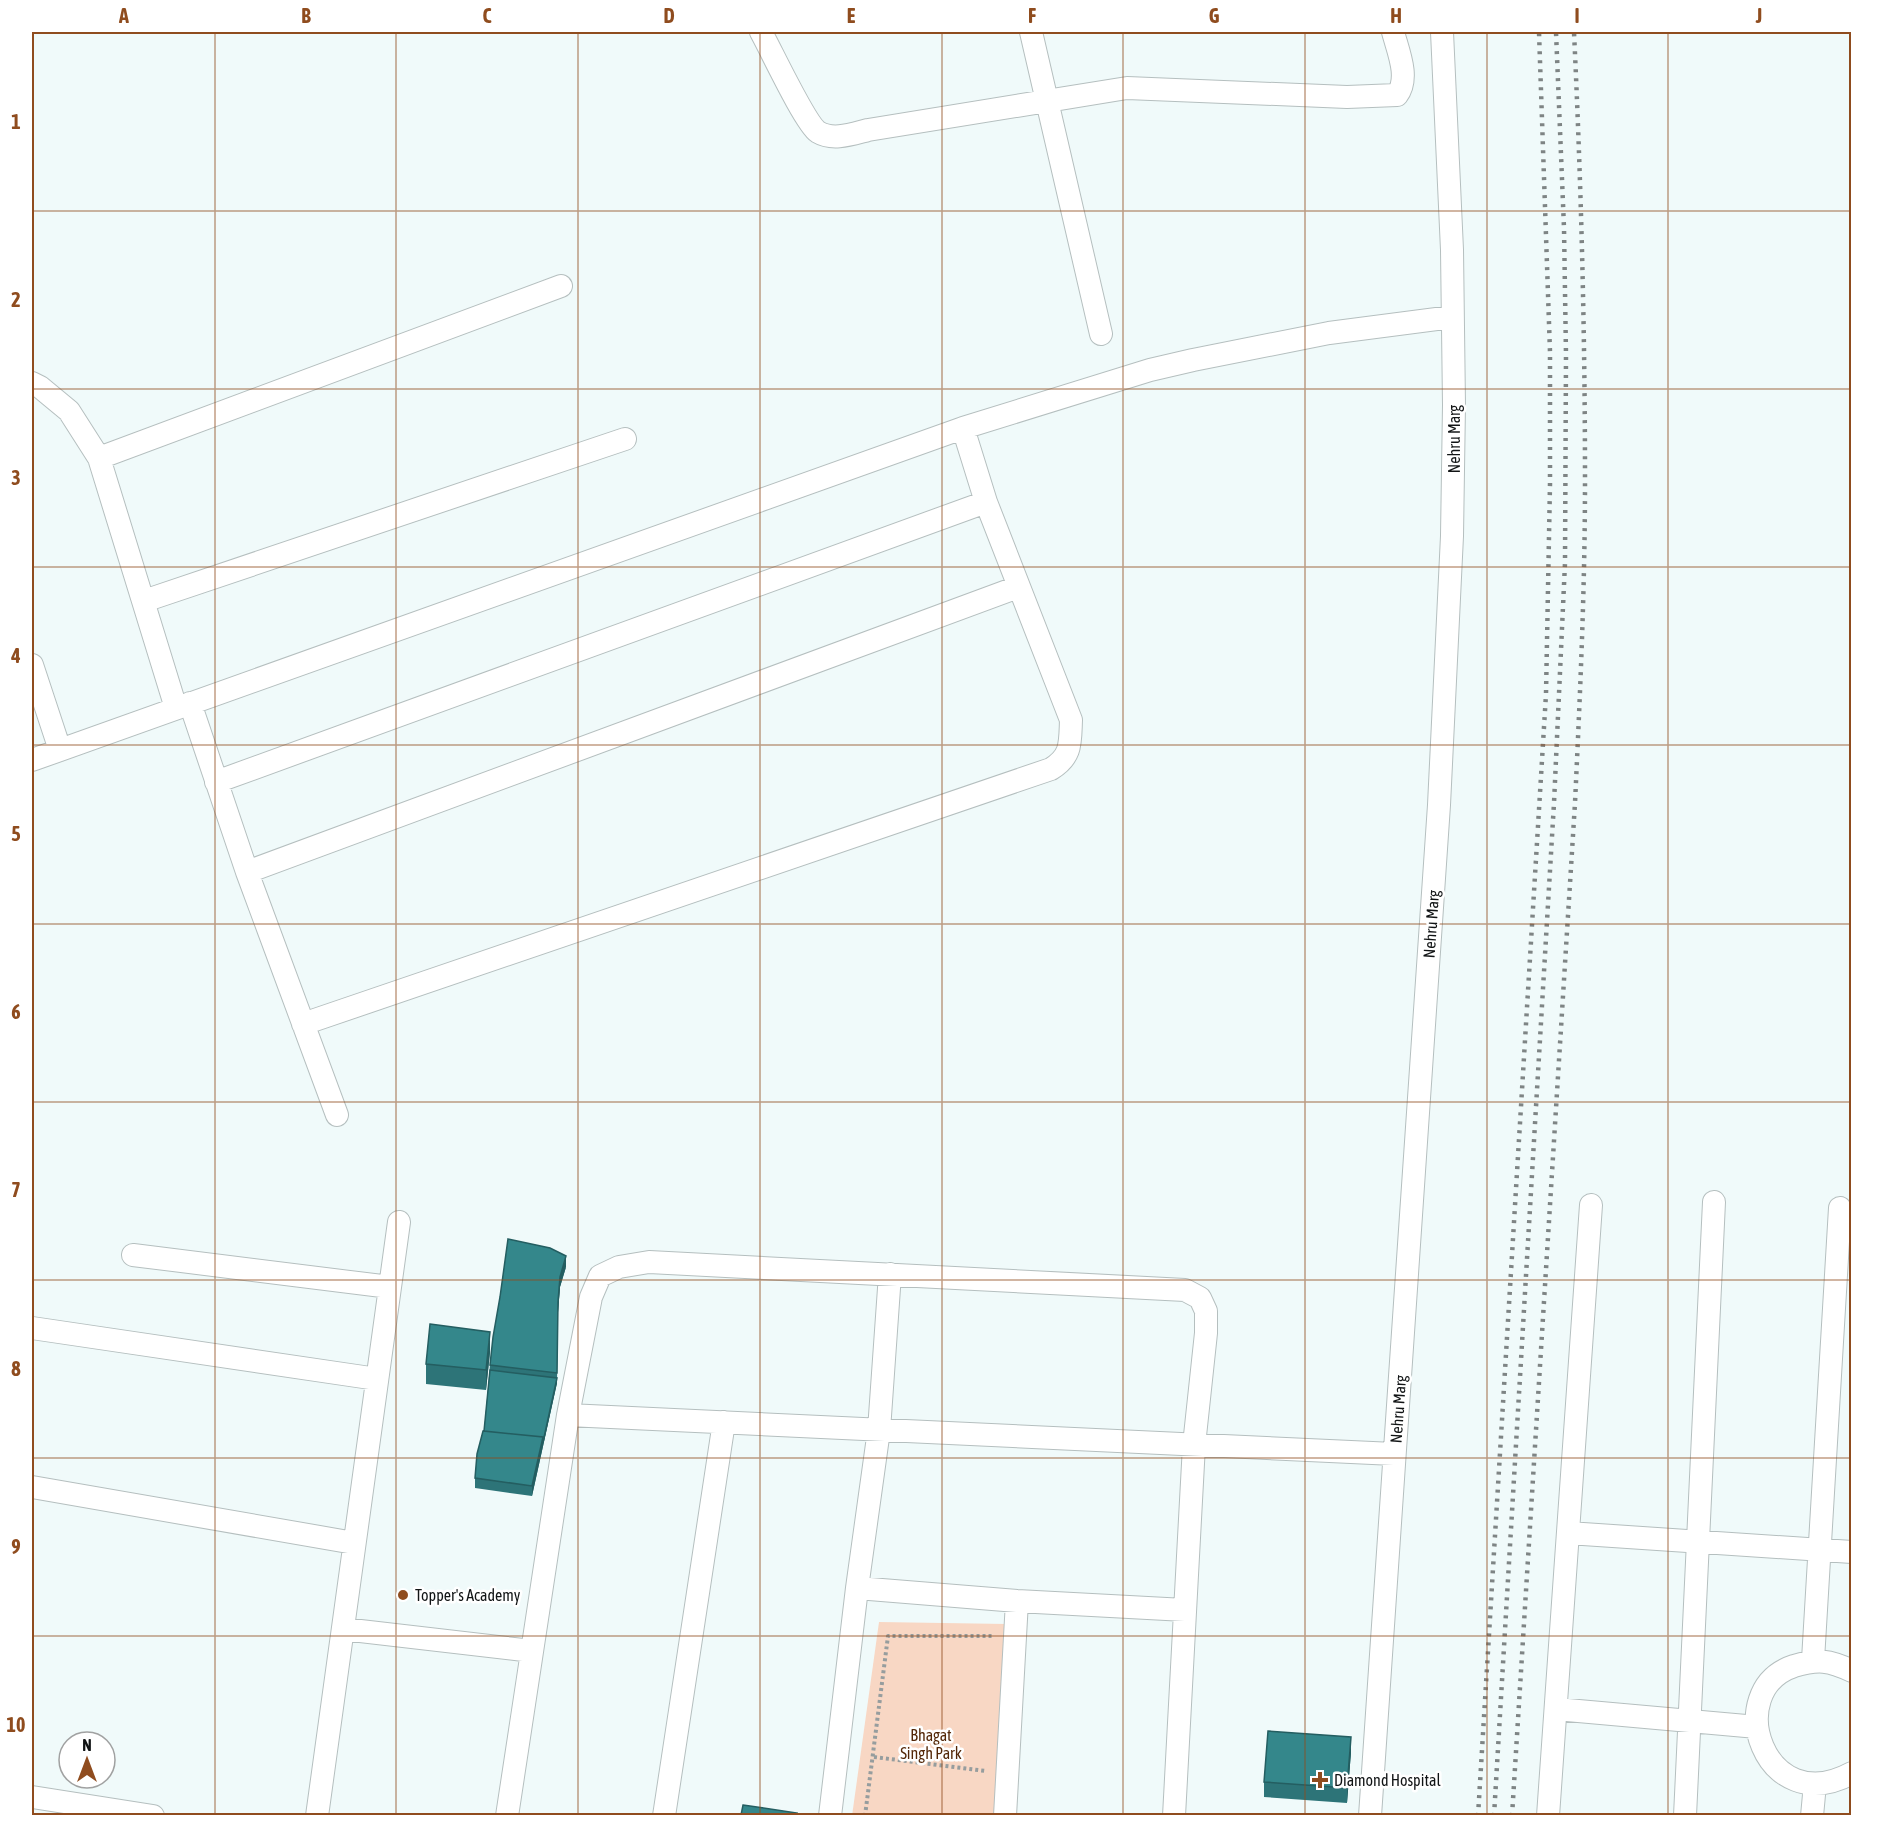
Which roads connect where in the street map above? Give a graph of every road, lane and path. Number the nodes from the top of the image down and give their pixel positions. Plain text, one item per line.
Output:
1 (761, 32) edge
2 (1031, 32) edge
3 (1394, 32) edge
4 (1442, 32) edge
5 (1047, 101) junction
6 (561, 286) dead end
7 (1452, 317) junction
8 (1101, 334) dead end
9 (32, 383) edge
10 (963, 428) junction
11 (625, 439) dead end
12 (99, 458) junction
13 (986, 502) junction
14 (1018, 587) junction
15 (144, 601) junction
16 (32, 665) edge
17 (183, 706) junction
18 (60, 750) junction
19 (32, 760) edge
20 (216, 782) junction
21 (248, 872) junction
22 (303, 1024) junction
23 (337, 1115) dead end
24 (1714, 1202) dead end
25 (1591, 1205) dead end
26 (1840, 1208) dead end
27 (399, 1222) dead end
28 (134, 1255) dead end
29 (890, 1274) junction
30 (390, 1287) junction
31 (32, 1328) edge
32 (377, 1379) junction
33 (568, 1415) junction
34 (724, 1422) junction
35 (879, 1430) junction
36 (1194, 1445) junction
37 (1394, 1454) junction
38 (32, 1487) edge
39 (1568, 1533) junction
40 (1698, 1540) junction
41 (354, 1543) junction
42 (1819, 1549) junction
43 (1851, 1552) edge
44 (857, 1588) junction
45 (1017, 1600) junction
46 (1185, 1610) junction
47 (343, 1629) junction
48 (992, 1647) dead end
49 (532, 1651) junction
50 (1813, 1660) junction
51 (1851, 1671) edge
52 (1556, 1709) junction
53 (1689, 1722) junction
54 (1757, 1727) junction
55 (874, 1757) junction
56 (986, 1760) dead end
57 (1851, 1773) edge
58 (1815, 1784) junction
59 (32, 1797) edge
60 (153, 1815) edge
61 (317, 1815) edge
62 (507, 1815) edge
63 (664, 1815) edge
64 (830, 1815) edge
65 (865, 1815) edge
66 (1005, 1815) edge
67 (1174, 1815) edge
68 (1370, 1815) edge
69 (1548, 1815) edge
70 (1685, 1815) edge
71 (1812, 1815) edge

1 - 5 street
2 - 5 street
3 - 5 street
4 - 7 street, Nehru Marg
5 - 8 street
6 - 12 street
7 - 10 street
7 - 37 street, Nehru Marg
9 - 12 street
10 - 13 street
10 - 17 street
11 - 15 street
12 - 15 street
13 - 14 street
13 - 20 street
14 - 21 street
14 - 22 street
15 - 17 street
16 - 18 street
17 - 18 street
17 - 20 street
18 - 19 street
20 - 21 street
21 - 22 street
22 - 23 street
24 - 40 street
25 - 39 street
26 - 42 street
27 - 30 street
28 - 30 street
29 - 33 street
29 - 35 street
29 - 36 street
30 - 32 street
31 - 32 street
32 - 41 street
33 - 34 street
33 - 49 street
34 - 35 street
34 - 63 street
35 - 36 street
35 - 44 street
36 - 37 street
36 - 46 street
37 - 68 street, Nehru Marg
38 - 41 street
39 - 40 street
39 - 52 street
40 - 42 street
40 - 53 street
41 - 47 street
42 - 43 street
42 - 50 street
44 - 45 street
44 - 64 street
45 - 46 street
45 - 66 street
46 - 67 street
47 - 49 street
47 - 61 street
48 - 55 path
49 - 62 street
50 - 51 street
50 - 54 street
52 - 53 street
52 - 69 street
53 - 54 street
53 - 70 street
54 - 58 street
55 - 56 path
55 - 65 path
57 - 58 street
58 - 71 street
59 - 60 street

